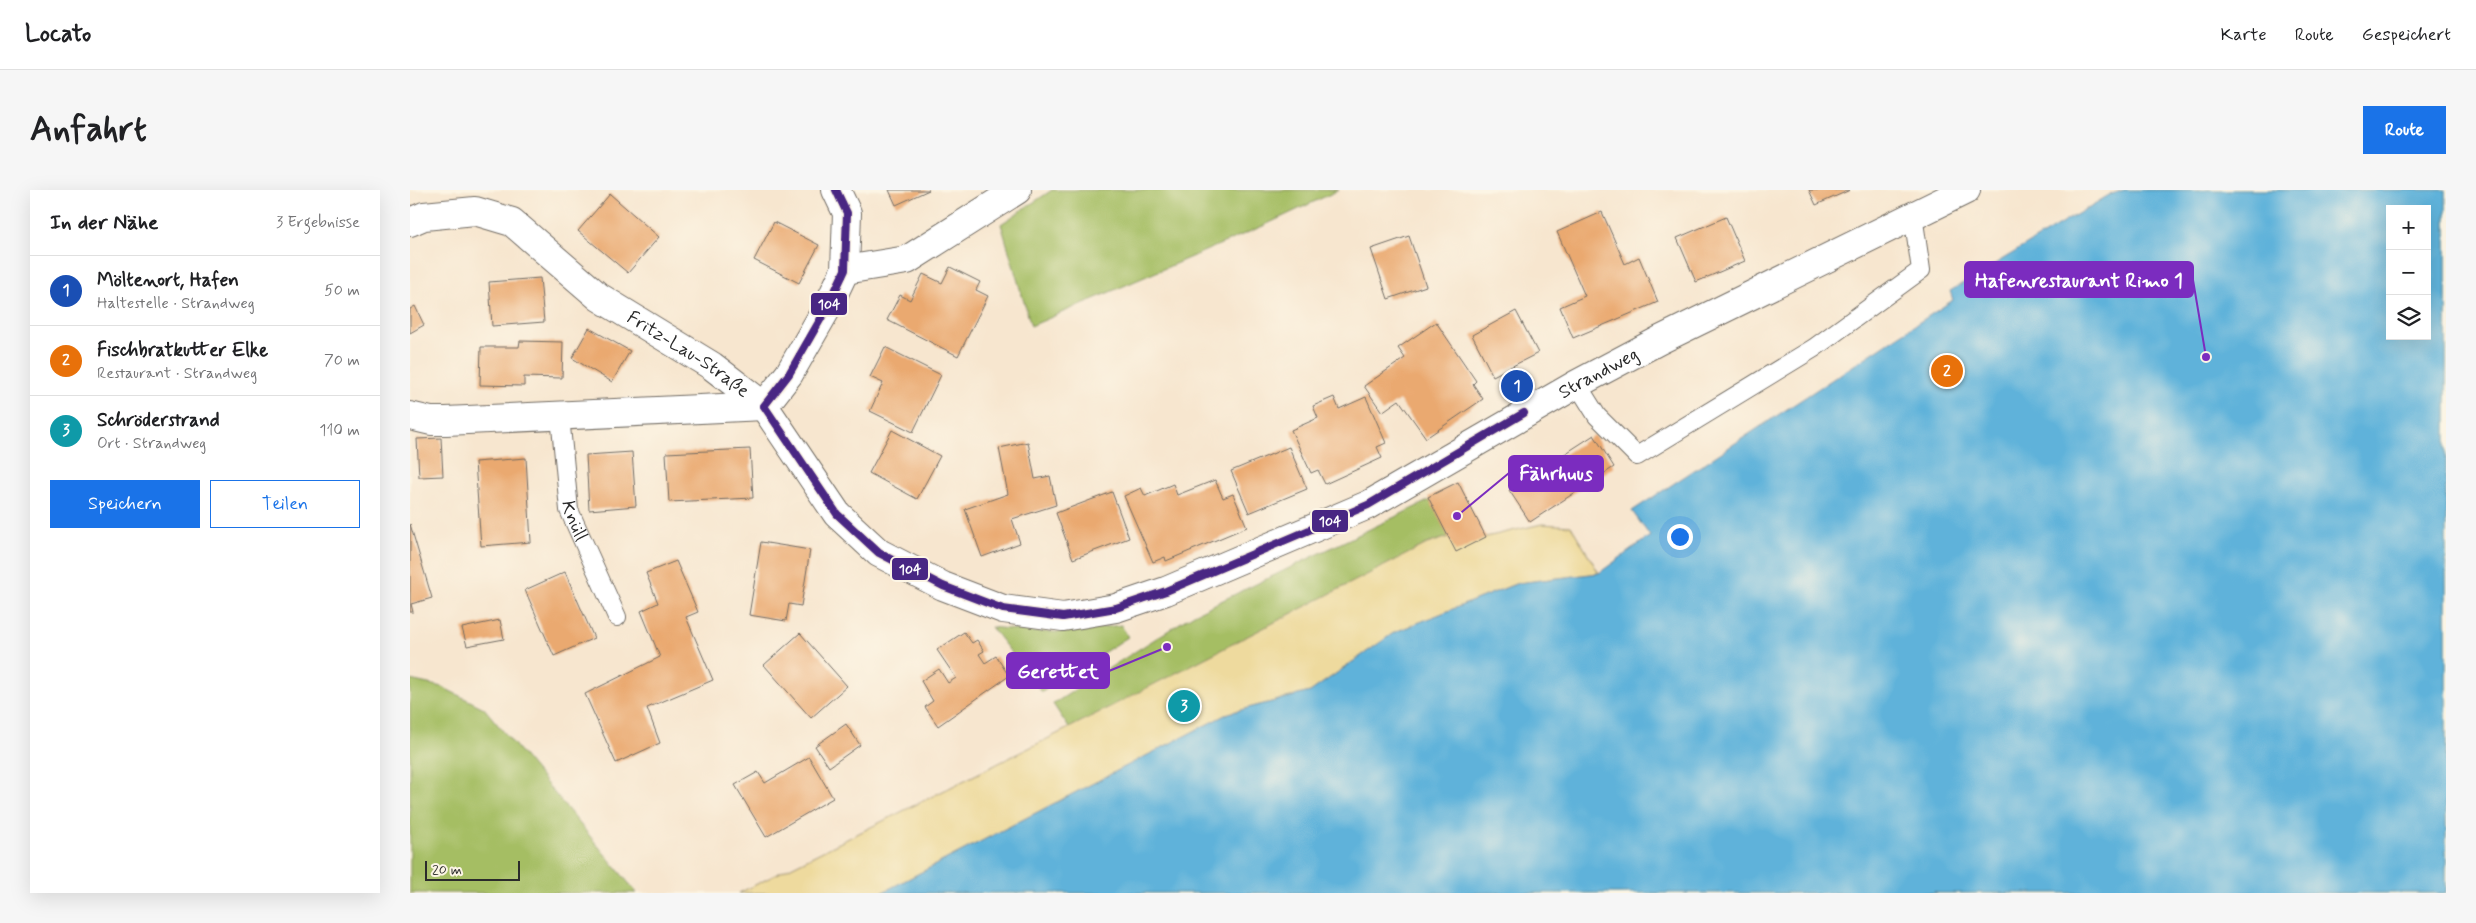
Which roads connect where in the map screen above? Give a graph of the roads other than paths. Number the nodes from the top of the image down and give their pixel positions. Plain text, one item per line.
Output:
1 (836, 190) edge
2 (1017, 190) edge
3 (1966, 190) edge
4 (1911, 202) edge
5 (410, 222) edge
6 (845, 270) junction
7 (1577, 384) junction
8 (764, 406) junction
9 (410, 416) edge
10 (560, 416) junction
11 (1003, 609) joint
12 (617, 617) dead end

1 - 6 street
2 - 6 street
3 - 4 street, Strandweg
4 - 7 street, Strandweg
4 - 7 lane
5 - 8 street, Fritz-Lau-Straße
6 - 8 street
7 - 11 street, Strandweg
8 - 10 street
8 - 11 street, Fritz-Lau-Straße
9 - 10 street
10 - 12 lane, Knüll

